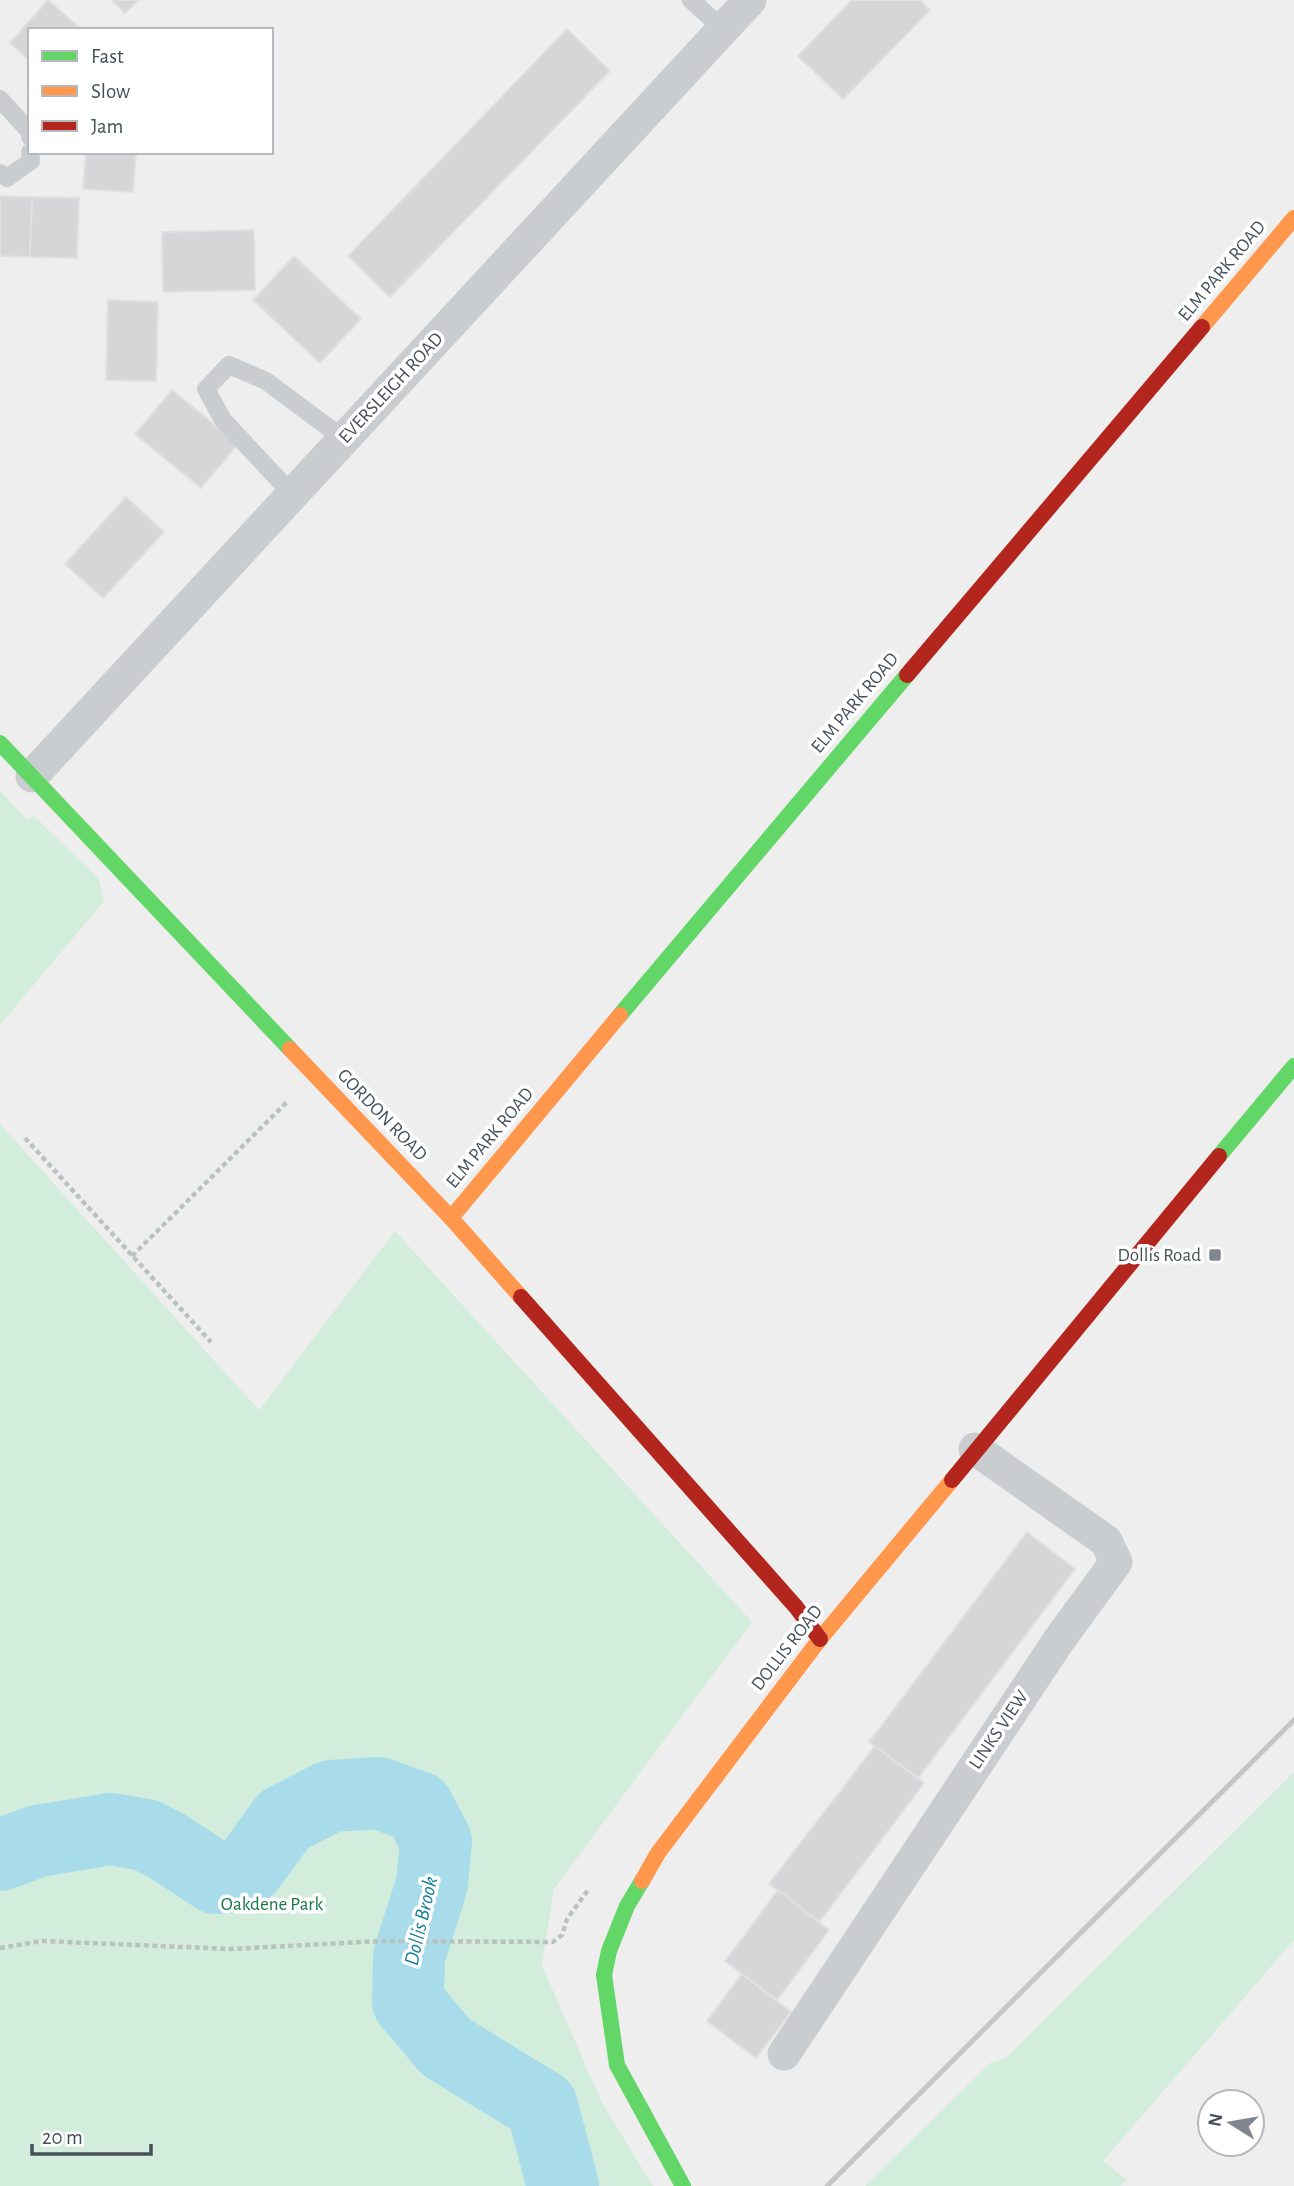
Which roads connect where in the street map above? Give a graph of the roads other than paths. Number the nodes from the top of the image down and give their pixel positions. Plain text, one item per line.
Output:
1 (691, 0) edge
2 (750, 0) edge
3 (723, 29) junction
4 (0, 99) edge
5 (28, 130) edge
6 (30, 154) edge
7 (0, 173) edge
8 (1294, 218) edge
9 (344, 439) junction
10 (293, 495) junction
11 (0, 743) edge
12 (32, 776) junction
13 (1294, 1066) edge
14 (451, 1218) junction
15 (975, 1448) junction
16 (820, 1639) junction
17 (784, 2054) dead end
18 (683, 2186) edge

1 - 3 lane
2 - 3 street, EVERSLEIGH ROAD
3 - 9 street, EVERSLEIGH ROAD
4 - 5 lane
6 - 7 lane
8 - 14 street, ELM PARK ROAD
9 - 10 street, EVERSLEIGH ROAD
9 - 10 lane
10 - 12 street, EVERSLEIGH ROAD
11 - 12 street, GORDON ROAD
12 - 14 street, GORDON ROAD
13 - 15 street, DOLLIS ROAD
14 - 16 street, GORDON ROAD
15 - 16 street, DOLLIS ROAD
15 - 17 street, LINKS VIEW
16 - 18 street, DOLLIS ROAD

